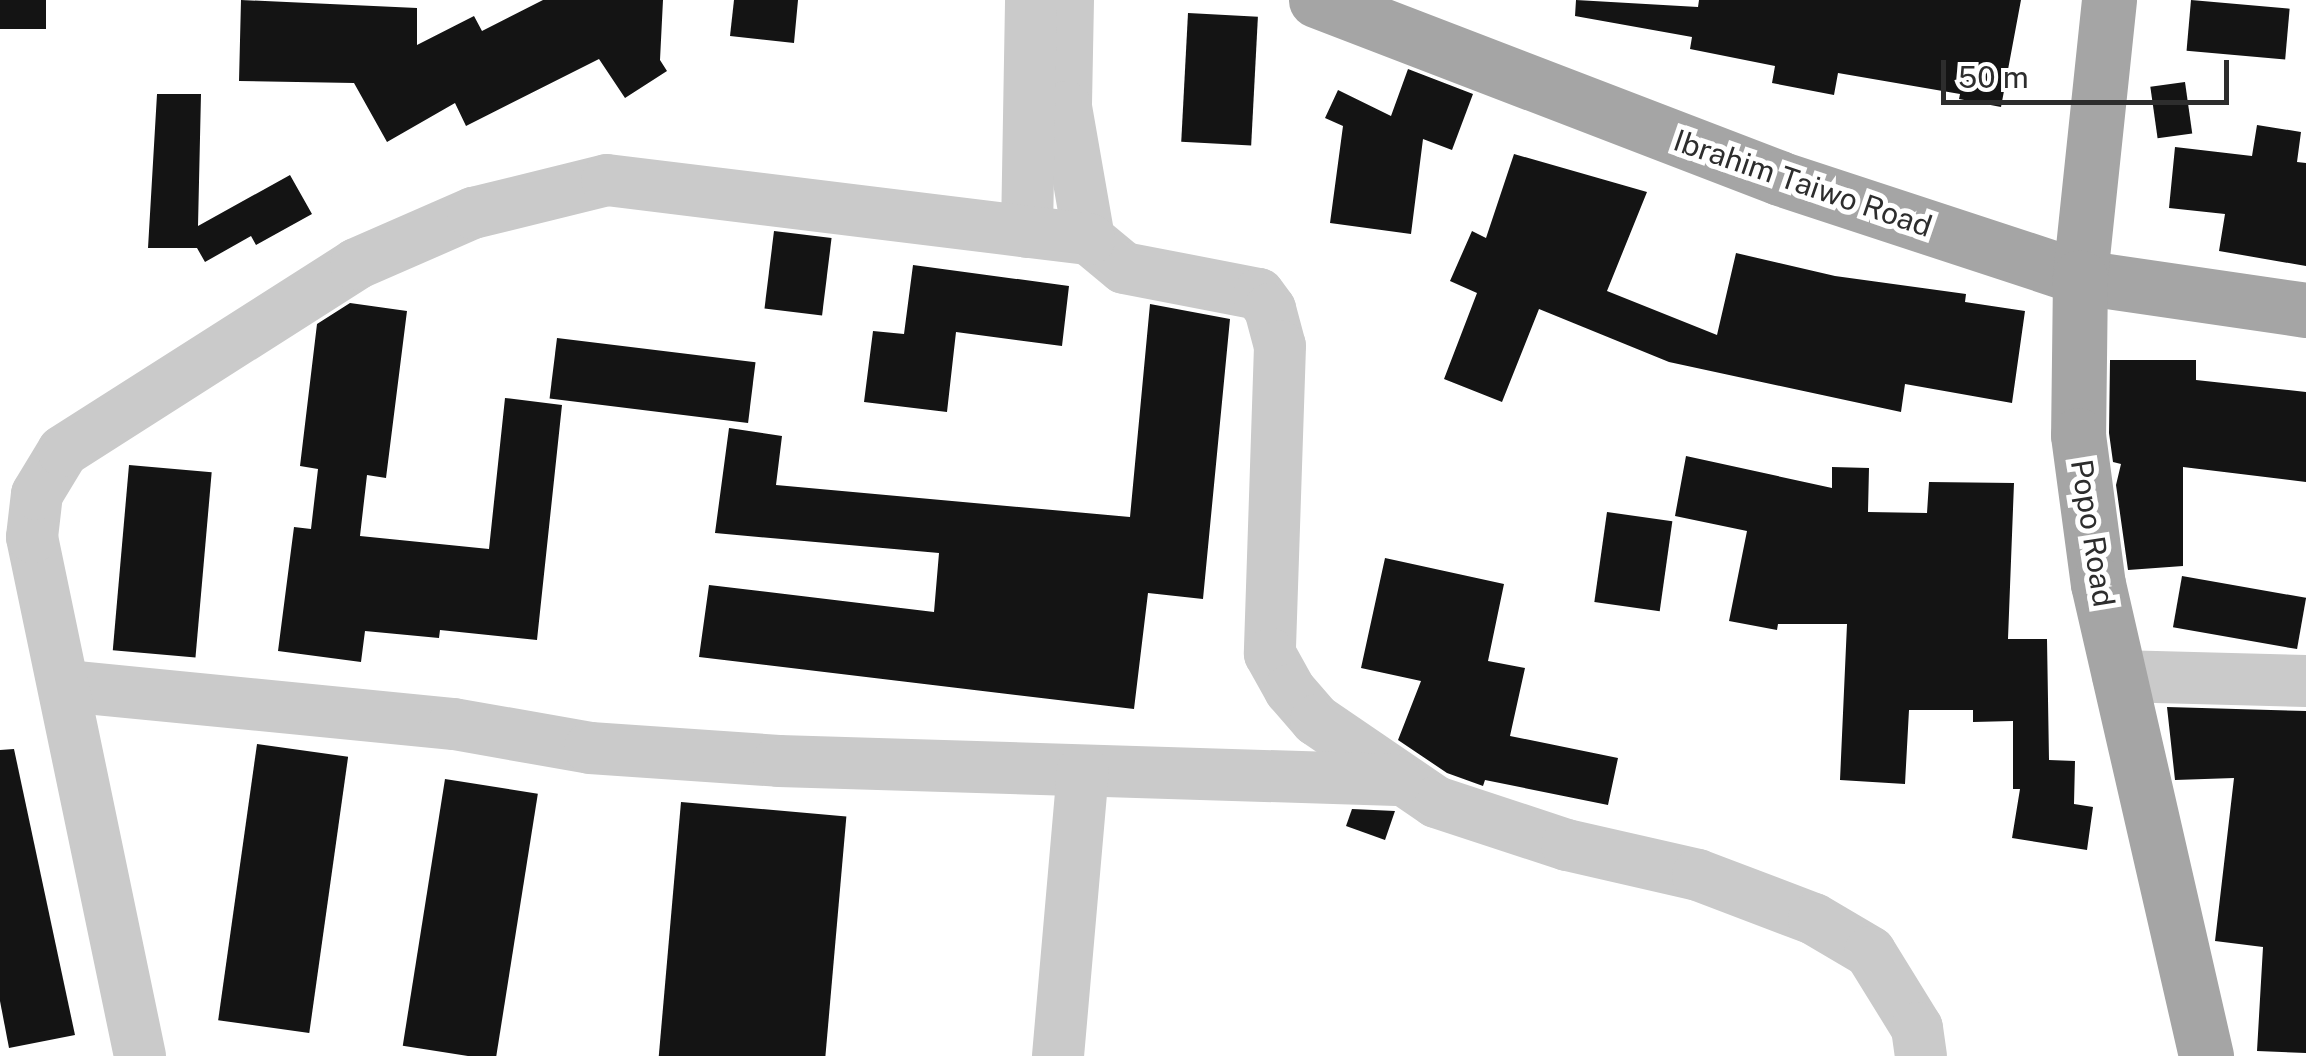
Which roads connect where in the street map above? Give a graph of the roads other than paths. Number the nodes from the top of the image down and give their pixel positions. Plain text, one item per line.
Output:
1 (1031, 0) edge
2 (1068, 0) edge
3 (1316, 0) edge
4 (2109, 0) edge
5 (1027, 232) junction
6 (1089, 240) junction
7 (2080, 277) junction
8 (2306, 310) edge
9 (2118, 676) junction
10 (2306, 682) edge
11 (66, 686) junction
12 (1083, 771) junction
13 (1397, 780) junction
14 (140, 1056) edge
15 (1058, 1056) edge
16 (1921, 1056) edge
17 (2206, 1056) edge

1 - 5 street
2 - 6 street
3 - 7 main road, Ibrahim Taiwo Road
4 - 7 main road, Popo Road
5 - 6 street
5 - 11 street
6 - 13 street
7 - 8 main road, Ibrahim Taiwo Road
7 - 9 main road, Popo Road
9 - 10 street
9 - 17 main road, Popo Road
11 - 12 street
11 - 14 street
12 - 13 street
12 - 15 street
13 - 16 street

